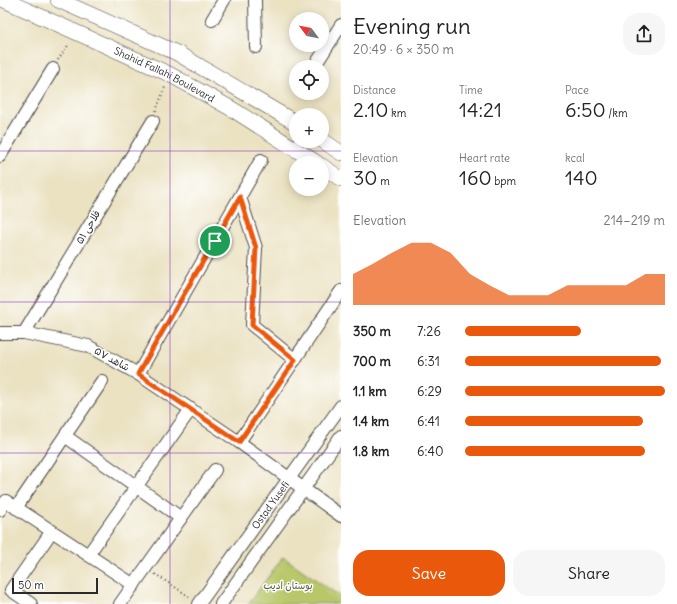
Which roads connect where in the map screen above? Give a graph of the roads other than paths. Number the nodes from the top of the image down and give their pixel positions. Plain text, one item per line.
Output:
1 (4, 0) edge
2 (58, 0) edge
3 (224, 0) edge
4 (255, 0) edge
5 (212, 20) dead end
6 (341, 24) edge
7 (256, 47) dead end
8 (318, 60) edge
9 (53, 69) road end
10 (289, 119) edge
11 (153, 121) road end
12 (329, 145) edge
13 (341, 153) edge
14 (0, 156) edge
15 (306, 156) edge
16 (261, 160) dead end
17 (329, 171) edge
18 (341, 179) edge
19 (240, 197) junction
20 (341, 291) edge
21 (0, 333) edge
22 (24, 333) junction
23 (295, 360) junction
24 (138, 374) junction
25 (102, 381) dead end
26 (341, 406) edge
27 (191, 409) junction
28 (65, 436) junction
29 (341, 436) edge
30 (239, 442) junction
31 (215, 470) dead end
32 (290, 479) junction
33 (136, 486) junction
34 (303, 489) junction
35 (16, 508) junction
36 (0, 510) edge
37 (341, 516) edge
38 (181, 518) junction
39 (52, 531) junction
40 (88, 555) junction
41 (134, 585) junction
42 (31, 604) edge
43 (120, 604) edge
44 (199, 604) edge
45 (221, 604) edge

1 - 15 main road, Shahid Fallahi Boulevard
2 - 10 main road
3 - 5 street
4 - 7 street
6 - 8 street
9 - 14 street
11 - 22 street, فلاحی ۵۱
12 - 13 main road
16 - 19 street
17 - 18 main road
19 - 23 street
19 - 24 street
20 - 23 street
21 - 22 street, شاهد ۵۷
22 - 24 street, شاهد ۵۷
23 - 30 street
24 - 27 street, شاهد ۵۷
25 - 28 street
26 - 32 street, Ostad Yusefi
27 - 30 street, شاهد ۵۷
27 - 33 street
28 - 33 street
28 - 35 street
29 - 34 street, Ostad Yusefi
30 - 32 street, شاهد ۵۷
31 - 38 street
32 - 34 street, شاهد ۵۷
32 - 44 street, Ostad Yusefi
33 - 38 street
33 - 40 street
34 - 37 street, شاهد ۵۷
34 - 45 street, Ostad Yusefi
35 - 36 street
35 - 39 street
38 - 41 street
39 - 40 street
39 - 42 street
40 - 41 street
41 - 43 street

